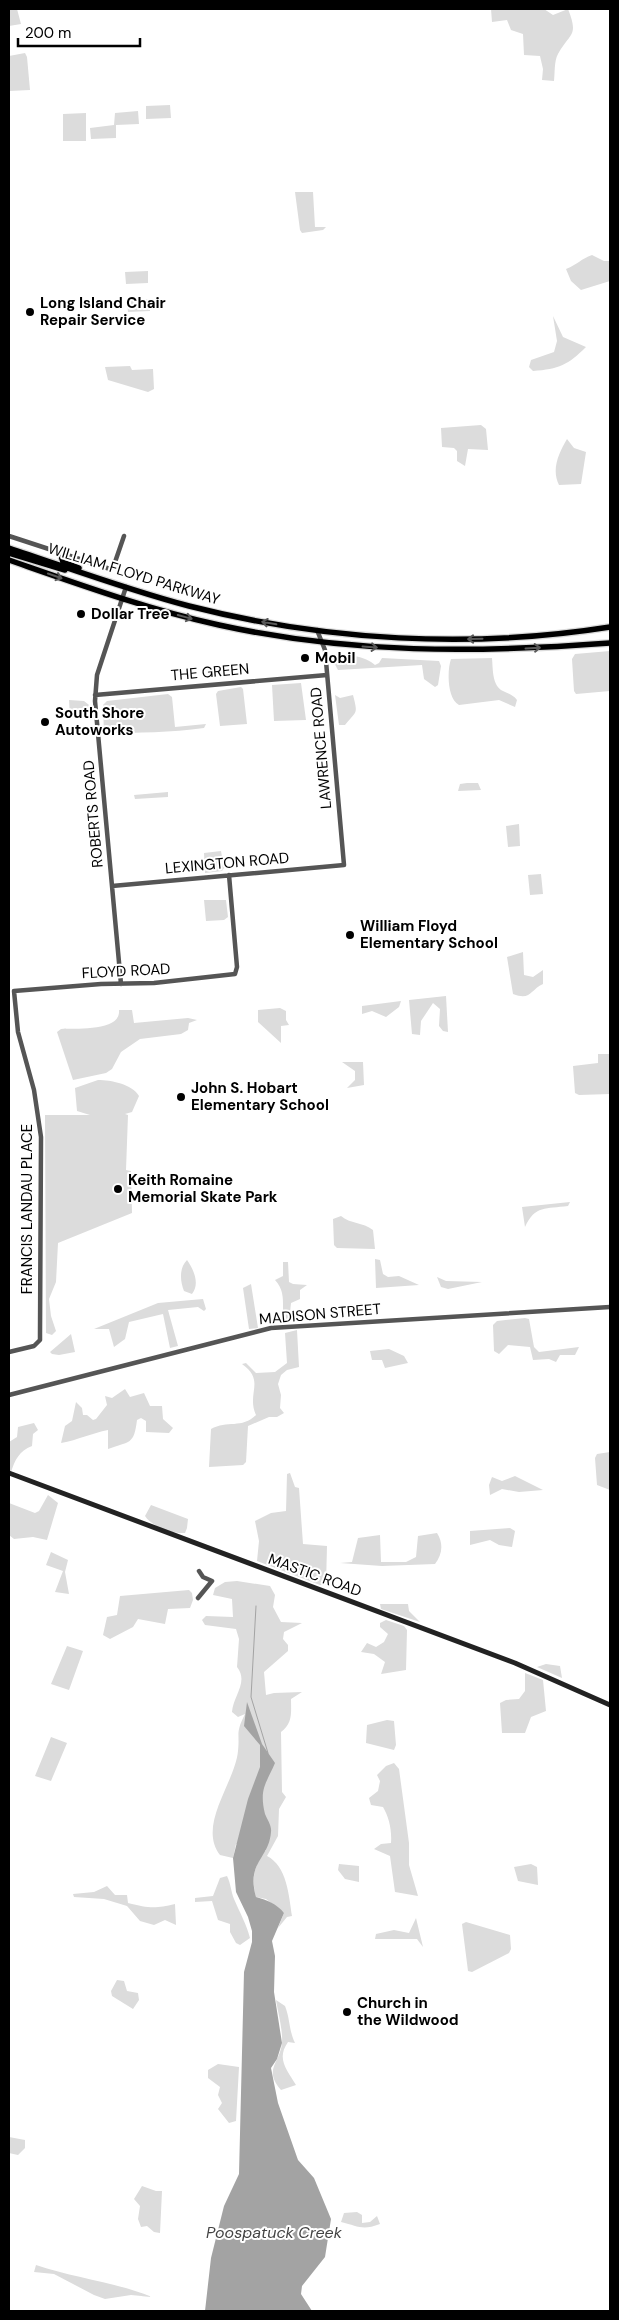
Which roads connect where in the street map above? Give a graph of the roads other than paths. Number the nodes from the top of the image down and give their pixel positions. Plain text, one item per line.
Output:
1 (9, 536) edge
2 (124, 536) dead end
3 (9, 548) edge
4 (9, 553) edge
5 (60, 553) junction
6 (9, 560) edge
7 (96, 578) junction
8 (126, 588) junction
9 (121, 598) junction
10 (610, 628) edge
11 (317, 630) junction
12 (610, 642) edge
13 (322, 643) junction
14 (327, 675) junction
15 (95, 695) junction
16 (344, 865) joint
17 (229, 876) junction
18 (112, 886) junction
19 (121, 984) junction
20 (14, 991) joint
21 (610, 1307) edge
22 (9, 1352) edge
23 (9, 1395) edge
24 (9, 1474) edge
25 (199, 1570) dead end
26 (198, 1598) dead end
27 (610, 1705) edge

1 - 5 street
2 - 5 street
3 - 7 highway, WILLIAM FLOYD PARKWAY
4 - 7 highway
5 - 7 highway
6 -> 9 highway, WILLIAM FLOYD PARKWAY
7 - 8 highway, WILLIAM FLOYD PARKWAY
8 - 9 street, ROBERTS ROAD
11 -> 8 highway, WILLIAM FLOYD PARKWAY
9 -> 13 highway, WILLIAM FLOYD PARKWAY
9 - 15 street, ROBERTS ROAD
10 -> 11 highway, WILLIAM FLOYD PARKWAY
11 - 13 street, LAWRENCE ROAD
13 -> 12 highway, WILLIAM FLOYD PARKWAY
13 - 14 street, LAWRENCE ROAD
14 - 15 street, THE GREEN
14 - 16 street, LAWRENCE ROAD
15 - 18 street, ROBERTS ROAD
16 - 17 street, LEXINGTON ROAD
17 - 18 street, LEXINGTON ROAD
17 - 19 street, FLOYD ROAD
18 - 19 street, ROBERTS ROAD
19 - 20 street, FLOYD ROAD
20 - 22 street, FRANCIS LANDAU PLACE
21 - 23 street, MADISON STREET
24 - 27 main road, MASTIC ROAD
25 - 26 street

